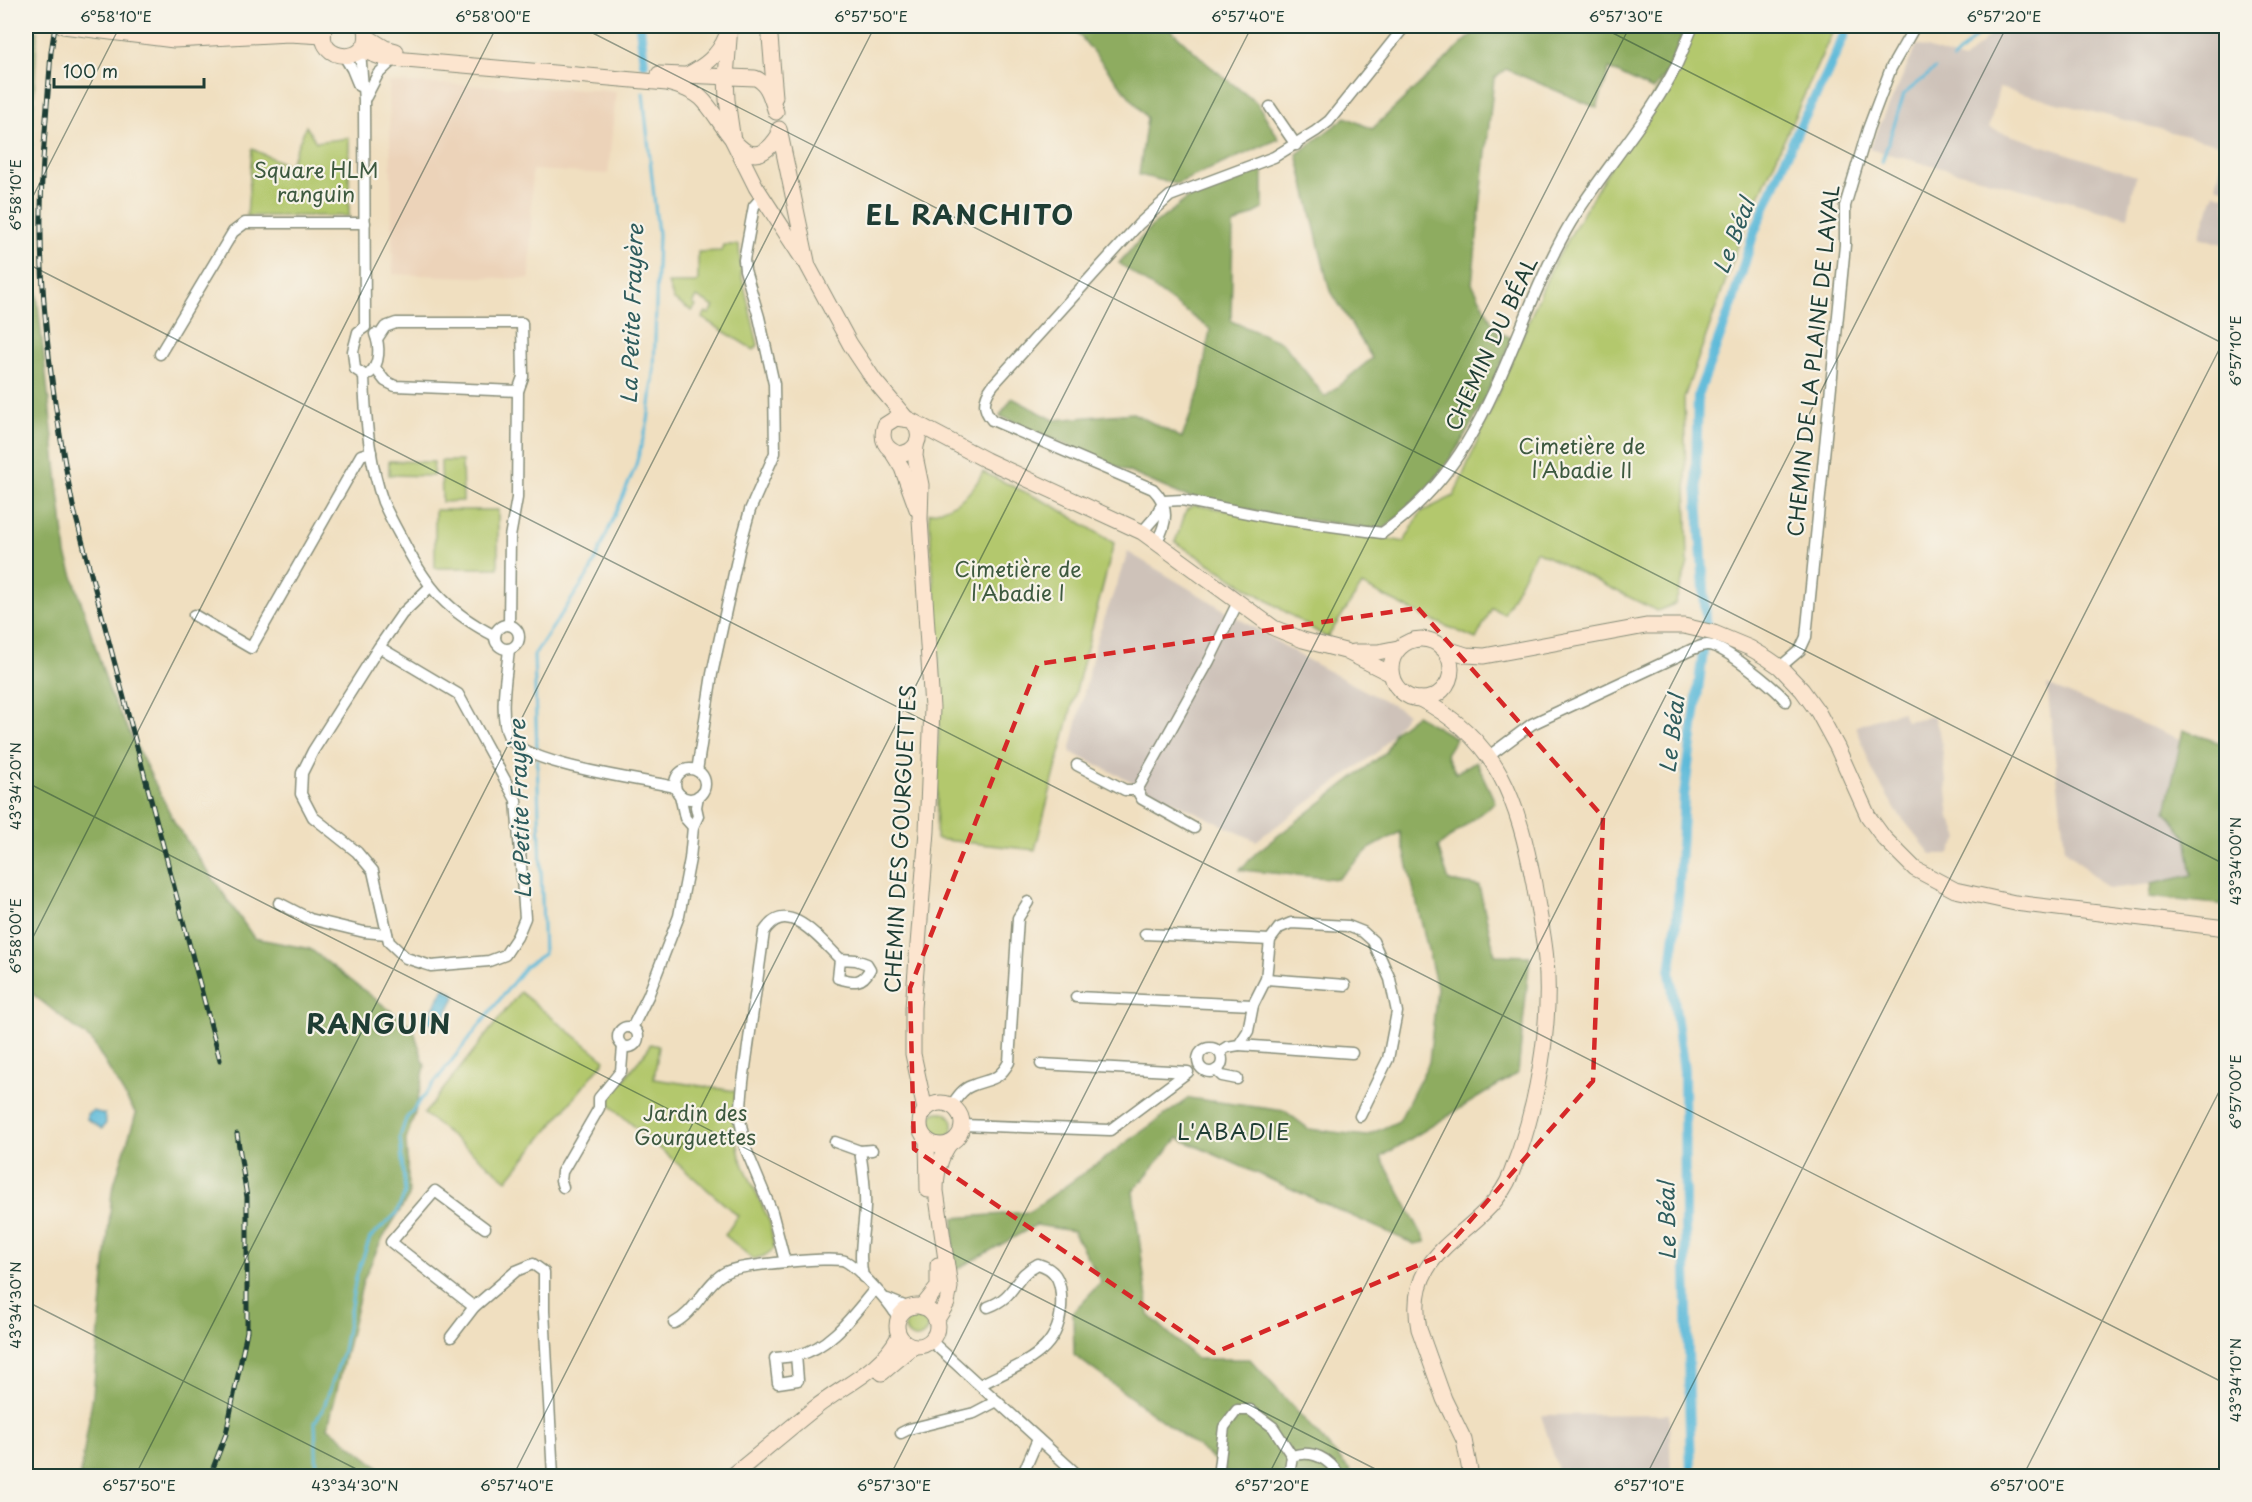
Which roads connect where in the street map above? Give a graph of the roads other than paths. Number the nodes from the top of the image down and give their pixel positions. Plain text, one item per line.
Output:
1 (63, 26) edge
2 (770, 26) edge
3 (1405, 26) edge
4 (1693, 26) edge
5 (1915, 26) edge
6 (730, 28) edge
7 (292, 30) edge
8 (150, 31) edge
9 (324, 31) edge
10 (182, 33) edge
11 (363, 41) edge
12 (344, 57) junction
13 (394, 59) junction
14 (687, 75) junction
15 (726, 76) junction
16 (364, 100) junction
17 (1270, 107) dead end
18 (776, 112) junction
19 (780, 134) junction
20 (733, 141) junction
21 (1296, 145) junction
22 (762, 197) junction
23 (365, 223) junction
24 (808, 266) junction
25 (365, 327) junction
26 (377, 339) junction
27 (160, 354) dead end
28 (375, 368) junction
29 (364, 375) junction
30 (874, 380) junction
31 (518, 392) junction
32 (910, 421) junction
33 (885, 425) junction
34 (948, 440) junction
35 (917, 443) junction
36 (371, 452) junction
37 (892, 452) junction
38 (1162, 501) junction
39 (920, 519) junction
40 (1142, 532) junction
41 (1157, 542) junction
42 (430, 587) junction
43 (1238, 602) junction
44 (194, 615) dead end
45 (509, 625) junction
46 (495, 636) junction
47 (1710, 639) junction
48 (379, 647) junction
49 (1441, 647) junction
50 (1398, 648) junction
51 (509, 649) junction
52 (1345, 651) junction
53 (1484, 656) junction
54 (1780, 667) junction
55 (1391, 674) junction
56 (1448, 680) junction
57 (1420, 699) junction
58 (1786, 701) dead end
59 (1463, 729) junction
60 (1489, 756) junction
61 (1077, 765) dead end
62 (697, 771) junction
63 (1137, 790) junction
64 (678, 791) junction
65 (698, 796) junction
66 (693, 827) junction
67 (1194, 828) dead end
68 (1028, 902) dead end
69 (279, 903) dead end
70 (2226, 928) edge
71 (387, 934) junction
72 (1145, 934) dead end
73 (1270, 940) junction
74 (840, 959) dead end
75 (1266, 979) junction
76 (1345, 985) dead end
77 (1076, 997) dead end
78 (1253, 1005) junction
79 (1239, 1045) junction
80 (1219, 1052) junction
81 (1352, 1053) dead end
82 (1041, 1064) dead end
83 (1200, 1067) junction
84 (1216, 1070) junction
85 (1188, 1072) junction
86 (1237, 1079) dead end
87 (920, 1089) junction
88 (946, 1105) junction
89 (925, 1110) junction
90 (1360, 1116) dead end
91 (962, 1125) junction
92 (927, 1140) junction
93 (835, 1142) dead end
94 (950, 1143) junction
95 (872, 1150) dead end
96 (860, 1151) junction
97 (563, 1187) dead end
98 (485, 1227) dead end
99 (785, 1262) junction
100 (863, 1277) junction
101 (874, 1289) junction
102 (474, 1307) junction
103 (987, 1307) dead end
104 (910, 1311) junction
105 (936, 1321) junction
106 (674, 1323) dead end
107 (899, 1336) junction
108 (451, 1337) dead end
109 (931, 1341) junction
110 (914, 1346) junction
111 (796, 1355) dead end
112 (980, 1385) junction
113 (998, 1401) junction
114 (901, 1433) dead end
115 (1038, 1439) junction
116 (764, 1450) junction
117 (1292, 1456) junction
118 (553, 1476) edge
119 (732, 1476) edge
120 (1022, 1476) edge
121 (1079, 1476) edge
122 (1218, 1476) edge
123 (1289, 1476) edge
124 (1340, 1476) edge
125 (1471, 1476) edge

1 - 8 main road
2 - 18 main road
3 - 21 street
4 - 38 street, CHEMIN DU BÉAL
5 - 54 street, CHEMIN DE LA PLAINE DE LAVAL
6 - 14 main road
6 - 15 main road
7 - 9 main road
7 - 10 main road
8 - 10 main road
9 - 12 main road
11 - 12 main road
11 - 13 main road
11 - 14 main road
11 - 16 street
12 - 16 street
13 - 16 street
13 - 20 main road
14 - 15 main road
15 - 18 main road
15 - 20 main road
16 - 23 street
17 - 21 street
18 - 19 main road
19 - 20 main road
19 - 24 main road
20 - 22 main road
21 - 38 street
22 - 24 main road
22 - 62 street
23 - 25 street
23 - 27 street
24 - 30 main road
25 - 26 street
25 - 29 street
26 - 28 street
26 - 31 street
28 - 29 street
28 - 31 street
29 - 36 street
30 - 32 main road
30 - 33 main road
31 - 45 street
32 - 33 main road
32 - 34 main road
32 - 35 main road
33 - 37 main road
34 - 35 main road
34 - 40 main road
35 - 37 main road
35 - 39 main road, CHEMIN DES GOURGUETTES
36 - 42 street
36 - 44 street
37 - 39 main road, CHEMIN DES GOURGUETTES
38 - 40 street
38 - 41 street
39 - 87 main road, CHEMIN DES GOURGUETTES
40 - 41 main road
41 - 43 main road
42 - 46 street
42 - 48 street
43 - 52 main road
43 - 63 street
45 - 46 street
45 - 51 street
46 - 51 street
47 - 53 main road
47 - 54 main road
47 - 58 street
47 - 60 street
48 - 71 street
48 - 71 street
49 - 50 main road
49 - 53 main road
49 - 56 main road
50 - 52 main road
50 - 55 main road
51 - 64 street
52 - 55 main road
53 - 56 main road
54 - 70 main road
55 - 57 main road
56 - 57 main road
56 - 59 main road
57 - 59 main road
59 - 60 main road
60 - 125 main road
61 - 63 street
62 - 64 street
62 - 65 street
63 - 67 street
64 - 65 street
64 - 66 street
65 - 66 street
66 - 97 street
68 - 88 street
69 - 71 street
72 - 73 street
73 - 75 street
73 - 90 street
74 - 99 street
75 - 76 street
75 - 78 street
77 - 78 street
78 - 79 street
79 - 80 street
79 - 81 street
80 - 83 street
80 - 84 street
82 - 85 street
83 - 84 street
83 - 85 street
84 - 86 street
85 - 91 street
87 - 88 main road
87 - 89 main road, CHEMIN DES GOURGUETTES
88 - 89 main road
88 - 91 main road
89 - 92 main road
91 - 94 main road
92 - 94 main road
92 - 104 main road
93 - 96 street
94 - 105 main road
95 - 96 street
96 - 100 street
98 - 102 street
99 - 100 street
99 - 106 street
100 - 101 street
101 - 104 street
101 - 111 street
102 - 108 street
102 - 118 street
103 - 112 street
104 - 105 main road
104 - 107 main road
105 - 109 main road
107 - 110 main road
107 - 116 main road
109 - 110 main road
109 - 112 street
110 - 116 main road
112 - 113 street
113 - 114 street
113 - 115 street
115 - 120 street
115 - 121 street
116 - 119 main road
117 - 122 street
117 - 123 street
117 - 124 street

